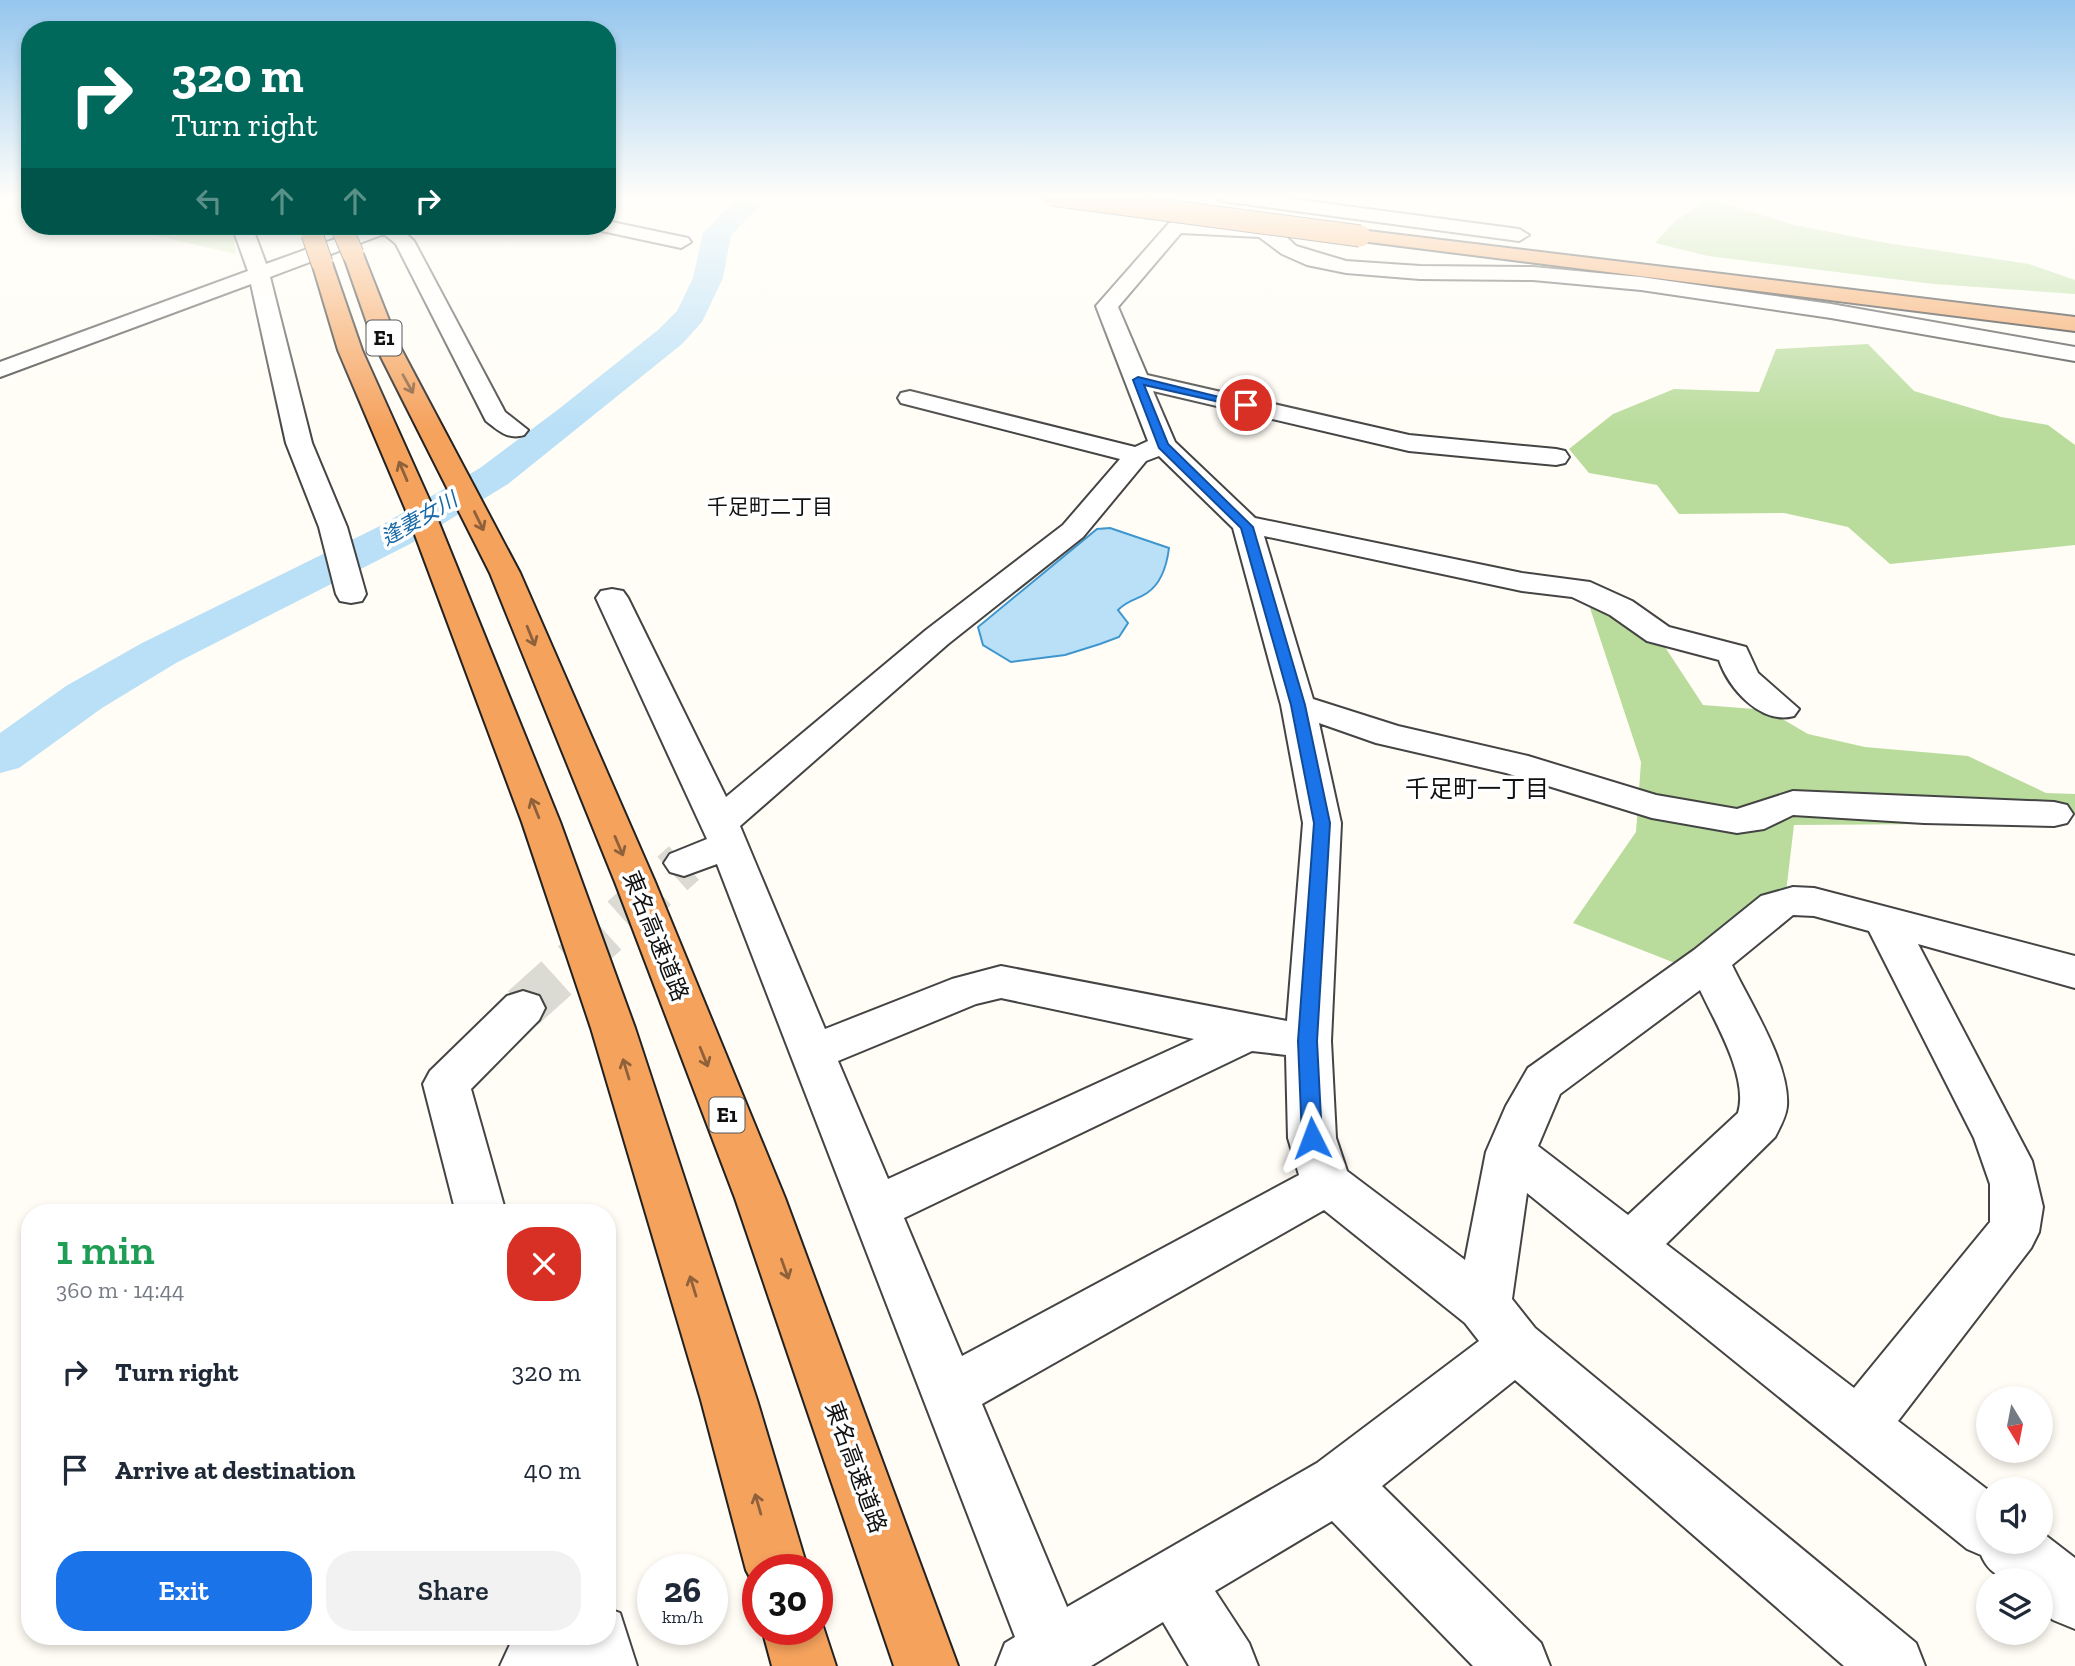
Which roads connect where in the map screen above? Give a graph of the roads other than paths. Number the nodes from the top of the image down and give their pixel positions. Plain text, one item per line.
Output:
1 (262, 273) edge
2 (325, 273) edge
3 (360, 273) edge
4 (420, 273) edge
5 (1136, 273) edge
6 (1509, 273) edge
7 (1681, 273) edge
8 (1711, 273) edge
9 (1722, 273) edge
10 (1797, 273) edge
11 (259, 274) junction
12 (2075, 308) edge
13 (2075, 316) edge
14 (2075, 324) edge
15 (2075, 332) edge
16 (2075, 354) edge
17 (0, 370) edge
18 (1138, 380) junction
19 (910, 398) dead end
20 (515, 430) dead end
21 (1150, 450) junction
22 (1556, 457) dead end
23 (1247, 527) junction
24 (351, 594) dead end
25 (612, 598) dead end
26 (1298, 705) junction
27 (1782, 709) dead end
28 (2054, 814) dead end
29 (711, 844) junction
30 (1883, 919) junction
31 (1709, 961) junction
32 (2075, 972) edge
33 (523, 1008) tunnel mouth
34 (1248, 1033) junction
35 (1308, 1041) junction
36 (813, 1052) junction
37 (1510, 1152) junction
38 (1327, 1184) junction
39 (479, 1204) edge
40 (875, 1209) junction
41 (1629, 1247) junction
42 (1500, 1326) junction
43 (949, 1394) junction
44 (1860, 1424) junction
45 (1338, 1484) junction
46 (1976, 1518) edge
47 (772, 1554) edge
48 (2021, 1554) edge
49 (1173, 1581) junction
50 (2075, 1598) edge
51 (548, 1645) edge
52 (599, 1645) edge
53 (798, 1645) edge
54 (1046, 1661) edge
55 (532, 1666) edge
56 (605, 1666) edge
57 (804, 1666) edge
58 (926, 1666) edge
59 (1226, 1666) edge
60 (1518, 1666) edge
61 (1893, 1666) edge

1 - 11 street
47 -> 2 highway, E1, bridge
3 -> 58 highway, 東名高速道路 / E1, bridge
4 - 20 street
5 - 18 street
6 - 16 street
7 - 15 highway
8 - 14 highway
9 - 13 highway
10 - 12 highway
11 - 17 street
11 - 24 street
18 - 21 street
18 - 22 street
19 - 21 street
21 - 23 street
21 - 29 street
23 - 26 street
23 - 27 street
25 - 29 street
26 - 28 street
26 - 35 street
29 - 36 street
30 - 31 street
30 - 32 street
30 - 44 street
31 - 37 street
31 - 41 street
33 - 39 street
34 - 35 street
34 - 36 street
34 - 40 street
35 - 38 street
36 - 40 street
37 - 41 street
37 - 42 street
38 - 42 street
38 - 43 street
40 - 43 street
41 - 44 street
42 - 45 street
42 - 61 street
43 - 54 street
44 - 46 street
45 - 49 street
45 - 60 street
48 - 50 street
49 - 54 street
49 - 59 street
51 - 55 street
52 - 56 street
53 - 57 highway

